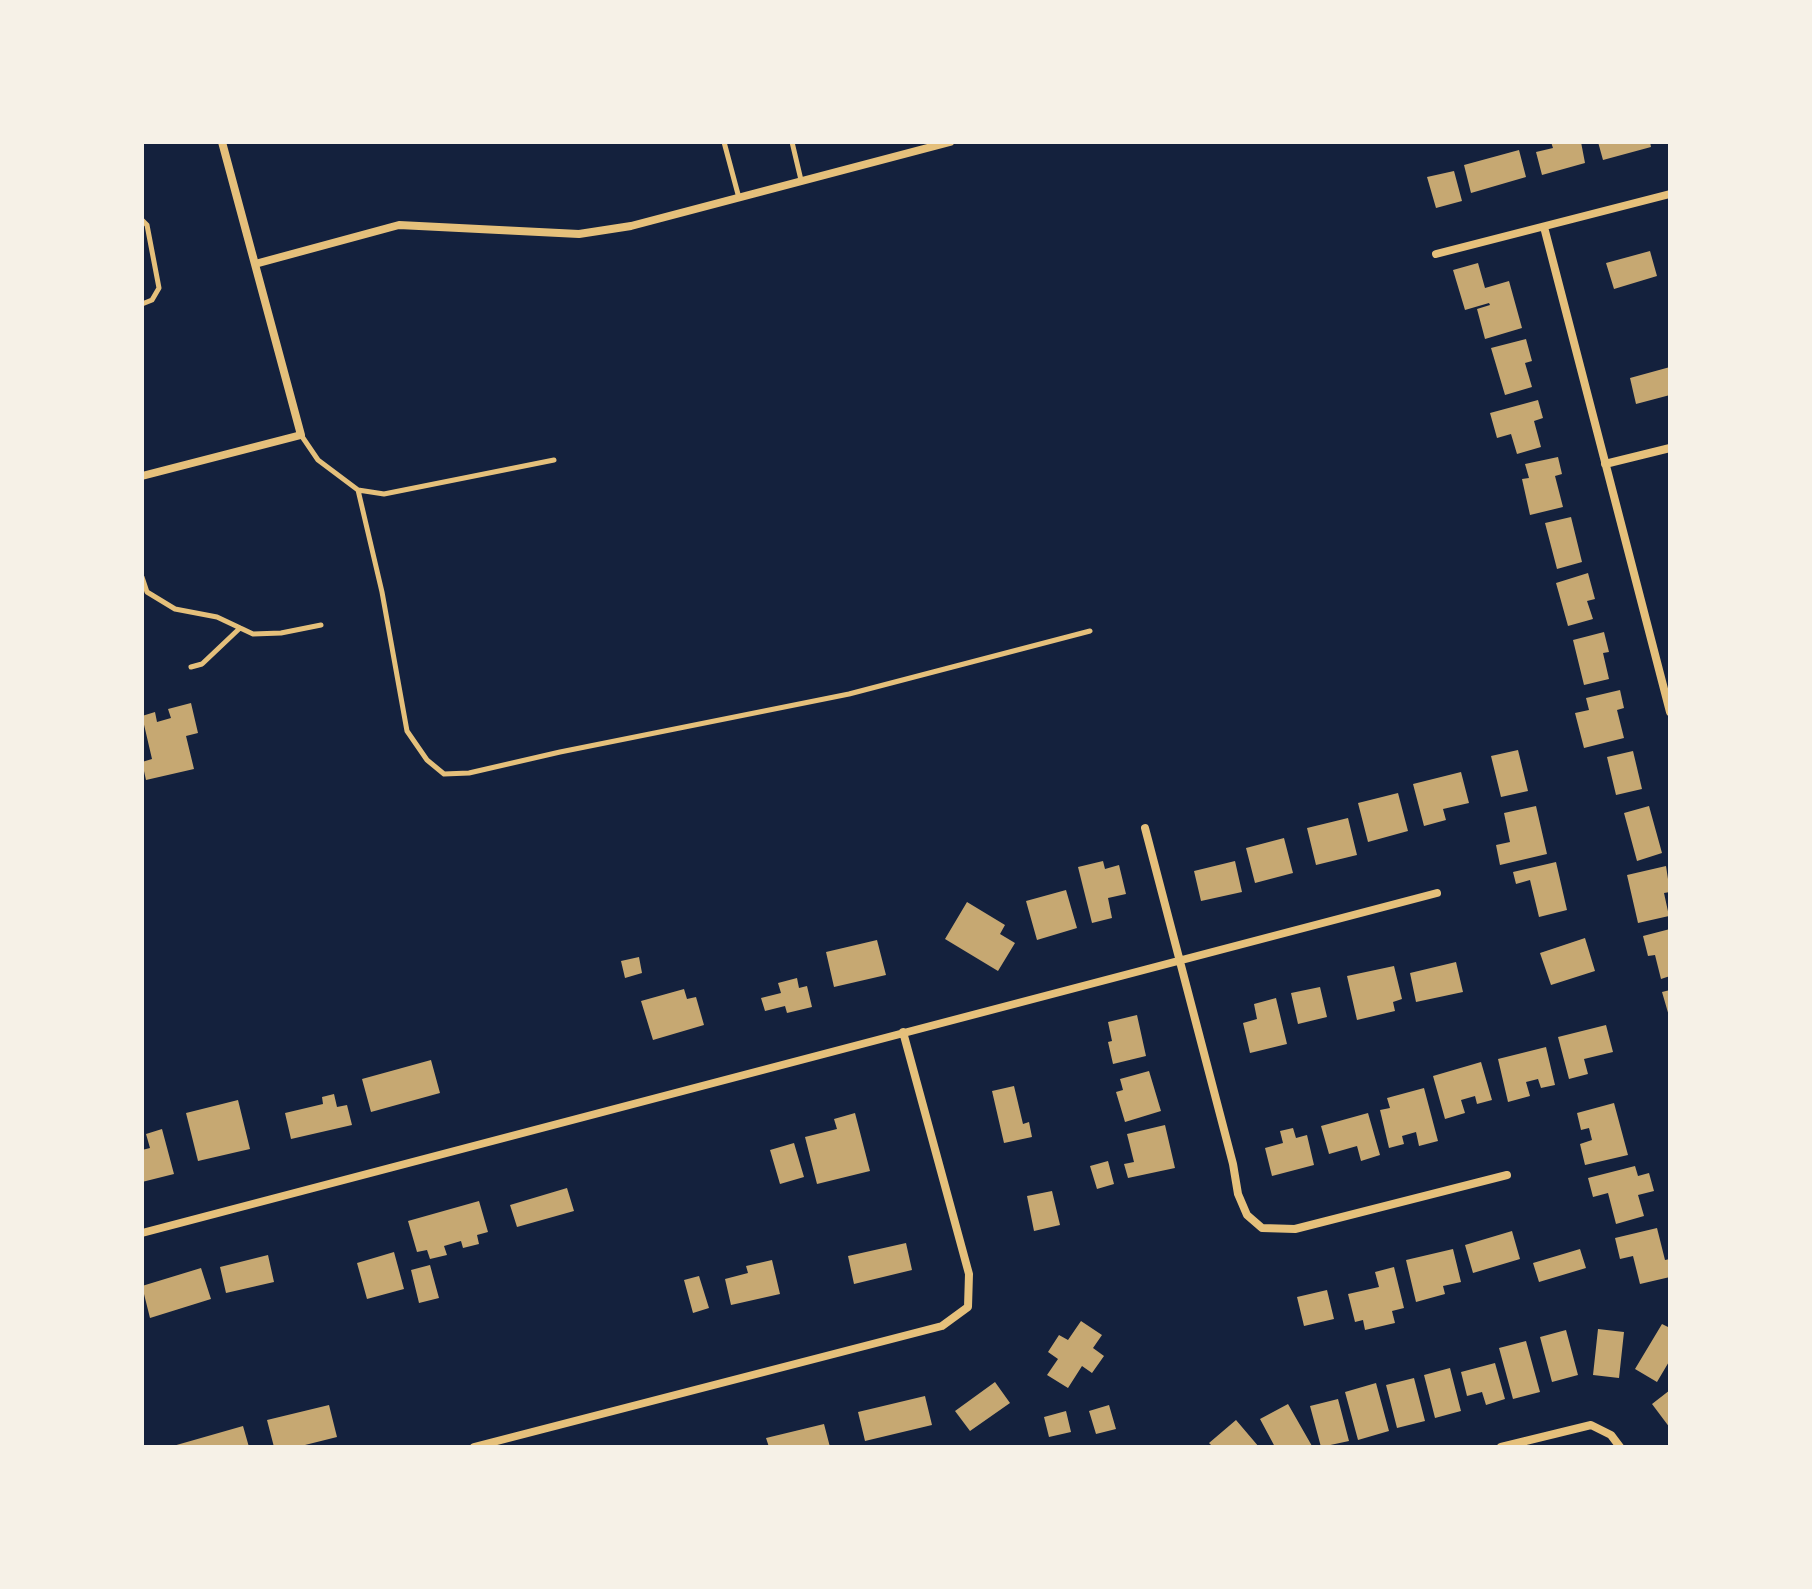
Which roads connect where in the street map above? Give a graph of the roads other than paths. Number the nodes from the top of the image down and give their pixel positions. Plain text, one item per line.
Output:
1 (222, 142) edge
2 (724, 142) edge
3 (792, 142) edge
4 (950, 142) edge
5 (802, 181) junction
6 (1670, 194) edge
7 (739, 198) junction
8 (142, 220) edge
9 (1544, 227) junction
10 (1436, 254) dead end
11 (255, 264) junction
12 (142, 304) edge
13 (301, 435) junction
14 (1670, 448) edge
15 (554, 460) dead end
16 (1605, 464) junction
17 (142, 476) edge
18 (358, 490) junction
19 (142, 577) edge
20 (321, 625) dead end
21 (240, 628) junction
22 (1090, 631) dead end
23 (191, 667) dead end
24 (1670, 712) edge
25 (1145, 828) dead end
26 (1437, 893) dead end
27 (1180, 961) junction
28 (903, 1032) junction
29 (1507, 1175) dead end
30 (142, 1233) edge
31 (474, 1447) edge
32 (1501, 1447) edge
33 (1620, 1447) edge

1 - 11 street
2 - 7 lane
3 - 5 lane
4 - 5 street
5 - 7 street
6 - 9 street
7 - 11 street
8 - 12 lane
9 - 10 street
9 - 16 street
11 - 13 street
13 - 17 street
13 - 18 lane
14 - 16 street
15 - 18 lane
16 - 24 street
18 - 22 lane
19 - 21 lane
20 - 21 lane
21 - 23 lane
25 - 27 street
26 - 27 street
27 - 28 street
27 - 29 street
28 - 30 street
28 - 31 street
32 - 33 street

